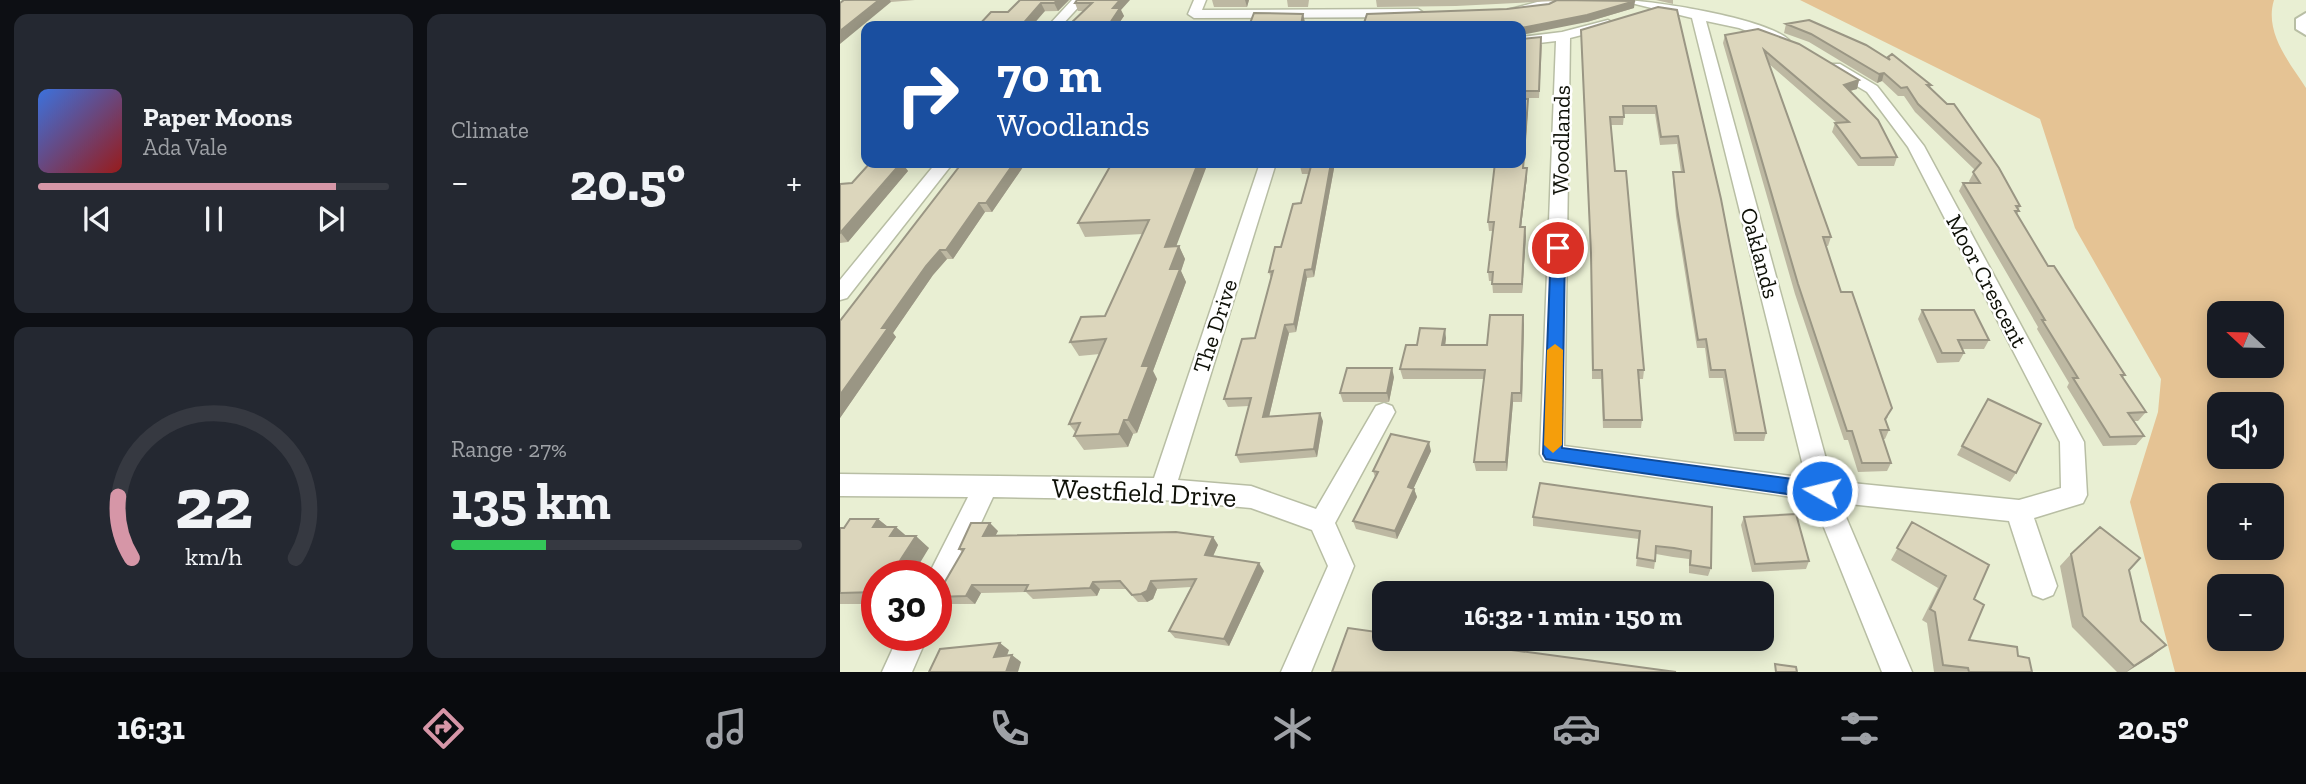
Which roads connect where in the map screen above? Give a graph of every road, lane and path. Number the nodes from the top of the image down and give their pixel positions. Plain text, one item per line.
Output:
1 (1079, 0) edge
2 (1200, 0) edge
3 (1565, 0) edge
4 (1625, 0) edge
5 (1653, 8) junction
6 (1498, 10) edge
7 (1347, 13) edge
8 (1431, 13) edge
9 (1698, 15) junction
10 (2306, 19) edge
11 (1059, 21) edge
12 (2306, 29) edge
13 (1563, 36) junction
14 (1526, 40) edge
15 (941, 168) edge
16 (1266, 168) edge
17 (840, 293) edge
18 (1384, 412) dead end
19 (1552, 454) joint
20 (840, 485) edge
21 (986, 486) junction
22 (1163, 489) junction
23 (1822, 491) junction
24 (2019, 511) junction
25 (1322, 522) junction
26 (950, 560) edge
27 (2043, 586) dead end
28 (907, 651) edge
29 (897, 672) edge
30 (1296, 672) edge
31 (1897, 672) edge

1 - 11 street
2 - 7 street
3 - 6 street
4 - 5 street, Moor Crescent
5 - 9 street, Moor Crescent
5 - 13 street
7 - 8 street
9 - 23 street, Oaklands
9 - 24 street, Moor Crescent
10 - 12 main road
13 - 14 street
13 - 19 street, Woodlands
15 - 17 street
16 - 22 street, The Drive
18 - 25 street
19 - 23 street, Moor Crescent
20 - 21 street, Westfield Drive
21 - 22 street, Westfield Drive
21 - 26 street
22 - 25 street, Westfield Drive
23 - 24 street, Moor Crescent
23 - 31 street, Oaklands
24 - 27 street
25 - 30 street
28 - 29 street

